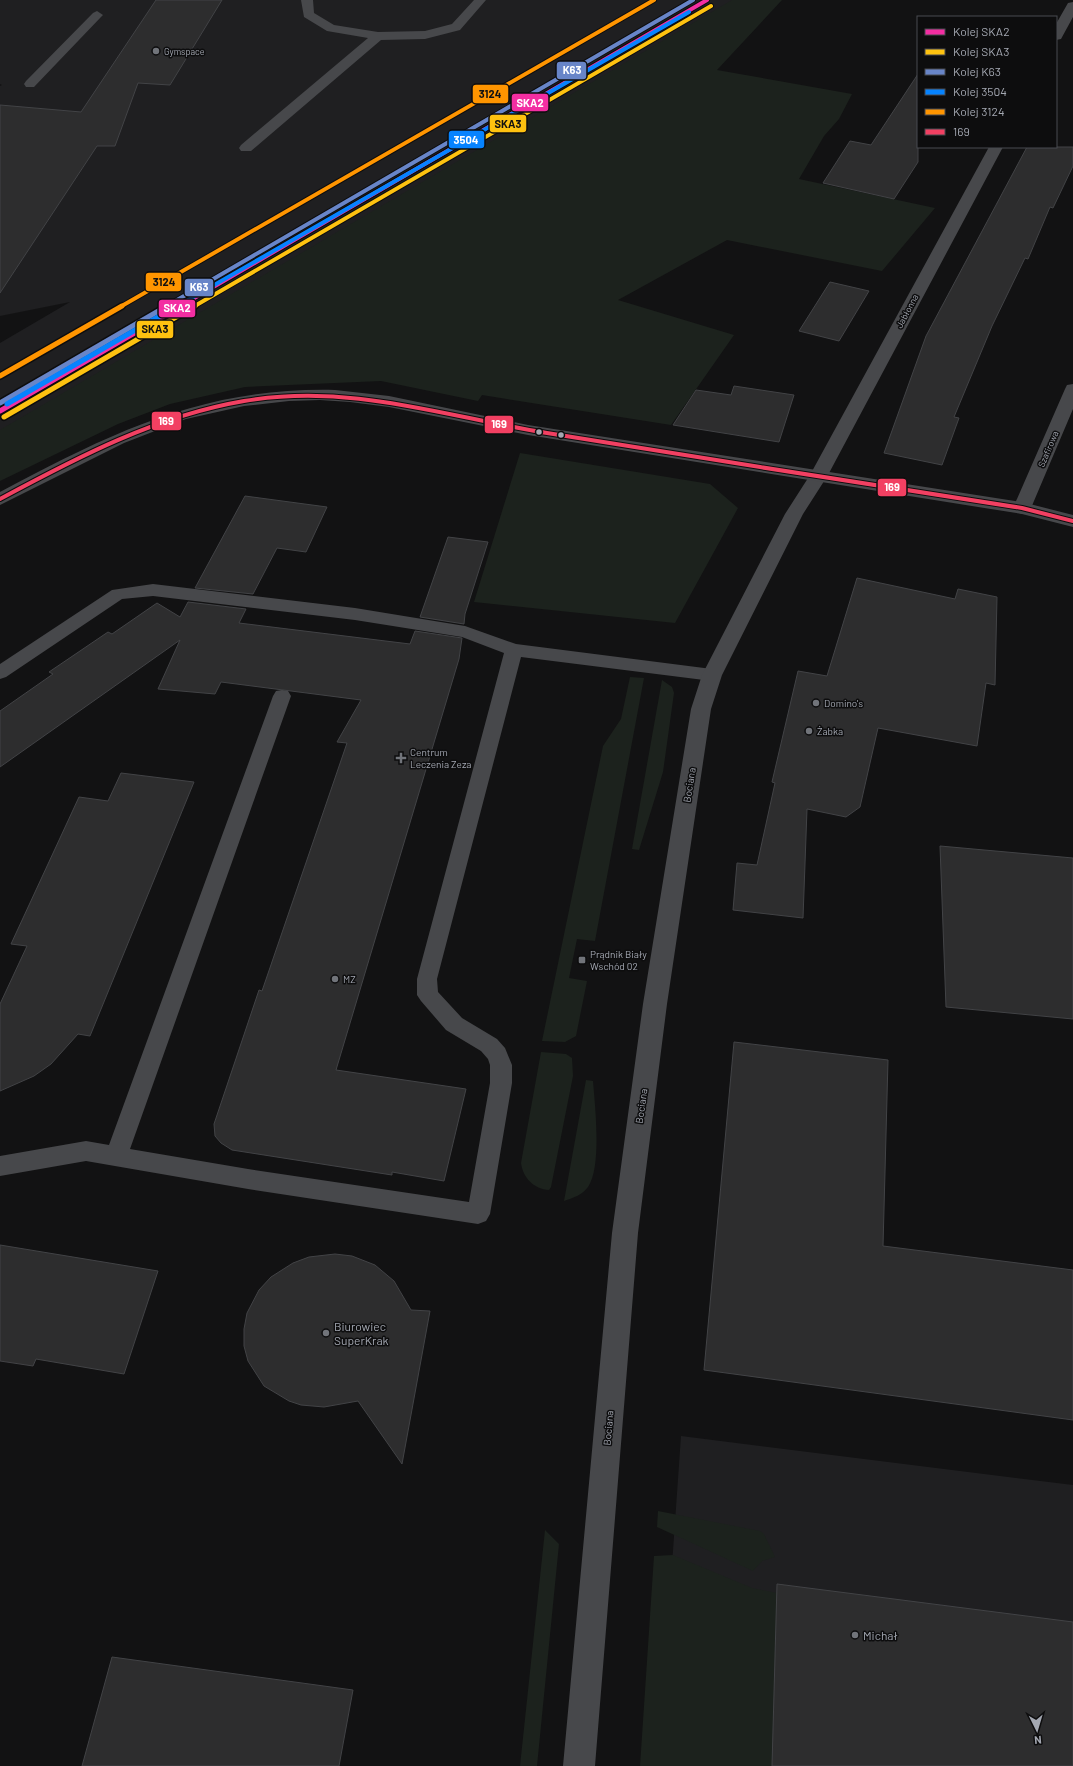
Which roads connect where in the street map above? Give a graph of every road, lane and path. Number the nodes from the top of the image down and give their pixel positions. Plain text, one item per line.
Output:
1 (307, 0) edge
2 (480, 0) edge
3 (1073, 6) edge
4 (97, 15) dead end
5 (1057, 34) edge
6 (378, 36) junction
7 (30, 84) dead end
8 (246, 148) dead end
9 (995, 148) edge
10 (1073, 389) edge
11 (818, 475) junction
12 (0, 499) edge
13 (1022, 508) junction
14 (1073, 521) edge
15 (514, 650) junction
16 (0, 673) edge
17 (712, 675) junction
18 (282, 696) dead end
19 (116, 1156) junction
20 (0, 1166) edge
21 (579, 1766) edge

1 - 6 lane
2 - 6 lane
3 - 5 street
4 - 7 lane
6 - 8 lane
9 - 11 street, Jabłonna
10 - 13 street, Szafirowa
11 - 12 street
11 - 13 street
11 - 17 street, Bociana
13 - 14 street
15 - 16 lane
15 - 17 lane
15 - 19 lane
17 - 21 street, Bociana
18 - 19 lane
19 - 20 lane

